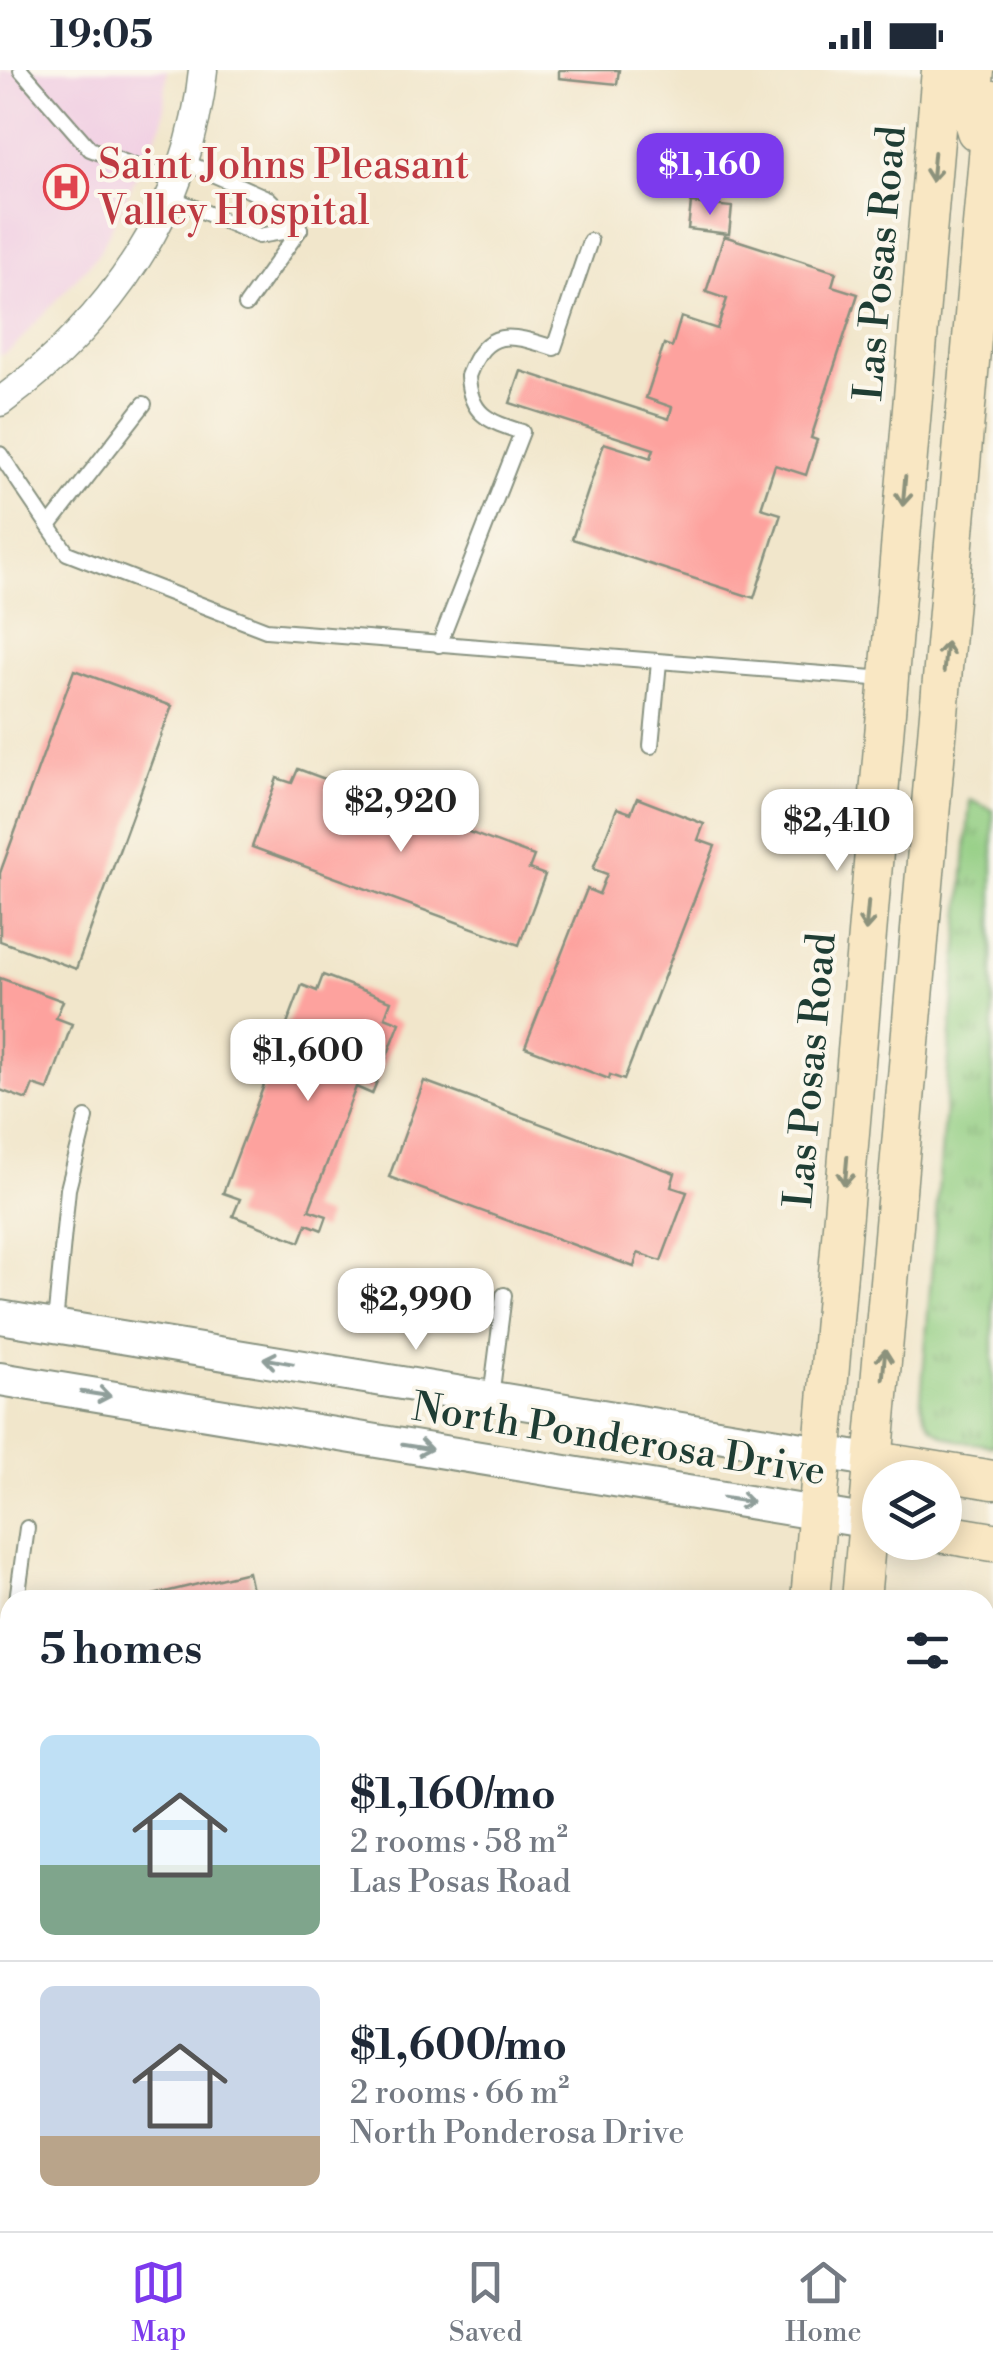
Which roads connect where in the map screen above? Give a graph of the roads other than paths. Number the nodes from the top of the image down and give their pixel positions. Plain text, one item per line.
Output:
1 (22, 70) edge
2 (203, 70) edge
3 (942, 70) edge
4 (974, 70) edge
5 (993, 100) edge
6 (989, 150) junction
7 (176, 180) junction
8 (300, 229) junction
9 (590, 240) dead end
10 (246, 306) dead end
11 (0, 402) edge
12 (144, 404) dead end
13 (0, 454) edge
14 (49, 526) junction
15 (439, 645) junction
16 (659, 662) junction
17 (888, 680) junction
18 (651, 746) dead end
19 (915, 1008) junction
20 (86, 1118) dead end
21 (504, 1296) dead end
22 (0, 1316) edge
23 (55, 1325) junction
24 (0, 1379) edge
25 (491, 1398) junction
26 (822, 1454) junction
27 (868, 1460) edge
28 (876, 1460) edge
29 (962, 1475) edge
30 (993, 1480) edge
31 (818, 1514) junction
32 (862, 1521) edge
33 (27, 1528) dead end
34 (962, 1537) edge
35 (993, 1542) edge
36 (868, 1560) edge
37 (18, 1590) edge
38 (811, 1590) edge
39 (863, 1590) edge

1 - 7 lane
2 - 7 street
3 -> 17 main road, Las Posas Road
4 - 6 main road
5 - 6 main road
19 -> 6 main road
7 - 8 lane
7 - 8 lane
7 - 11 street
8 - 10 lane
9 - 15 lane
12 - 14 lane
13 - 14 lane
14 - 15 lane
15 - 16 lane
16 - 17 lane
16 - 18 lane
17 - 19 main road
17 -> 26 main road, Las Posas Road
28 -> 19 main road
20 - 23 lane
21 - 25 lane
22 - 23 street, North Ponderosa Drive
25 -> 23 street, North Ponderosa Drive
24 -> 31 street, North Ponderosa Drive
25 - 26 street, North Ponderosa Drive
26 - 27 street, North Ponderosa Drive
26 - 31 main road, Las Posas Road
29 - 30 main road
31 - 32 street, North Ponderosa Drive
31 - 38 main road, Las Posas Road
33 - 37 lane
34 - 35 main road
36 - 39 main road

